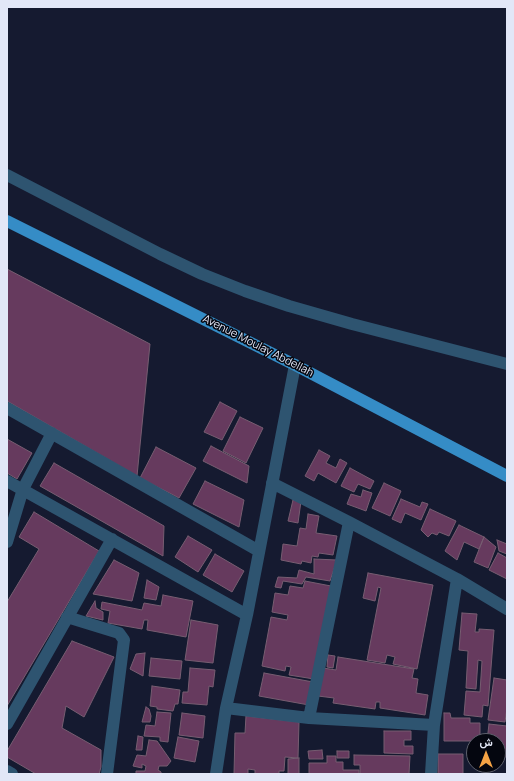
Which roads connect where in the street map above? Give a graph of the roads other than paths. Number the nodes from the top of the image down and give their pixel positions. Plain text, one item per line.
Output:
1 (7, 175) edge
2 (7, 221) edge
3 (295, 364) junction
4 (507, 364) edge
5 (7, 408) edge
6 (52, 433) junction
7 (507, 476) edge
8 (7, 481) edge
9 (272, 483) junction
10 (23, 490) junction
11 (349, 522) junction
12 (112, 539) junction
13 (7, 542) edge
14 (259, 551) junction
15 (457, 579) junction
16 (507, 609) edge
17 (247, 615) junction
18 (67, 617) junction
19 (226, 708) junction
20 (309, 718) junction
21 (7, 724) edge
22 (434, 724) junction
23 (107, 774) edge
24 (216, 774) edge
25 (431, 774) edge

1 - 4 street
2 - 3 main road, Avenue Moulay Abdellah
3 - 7 main road, Avenue Moulay Abdellah
3 - 9 street
5 - 6 street
6 - 10 street
6 - 14 street
8 - 10 street
9 - 11 street
9 - 14 street
10 - 12 street
10 - 13 street
11 - 15 street
11 - 20 street
12 - 17 street
12 - 18 street
14 - 17 street
15 - 16 street
15 - 22 street
17 - 19 street
18 - 21 street
18 - 23 street
19 - 20 street
19 - 24 street
20 - 22 street
22 - 25 street

